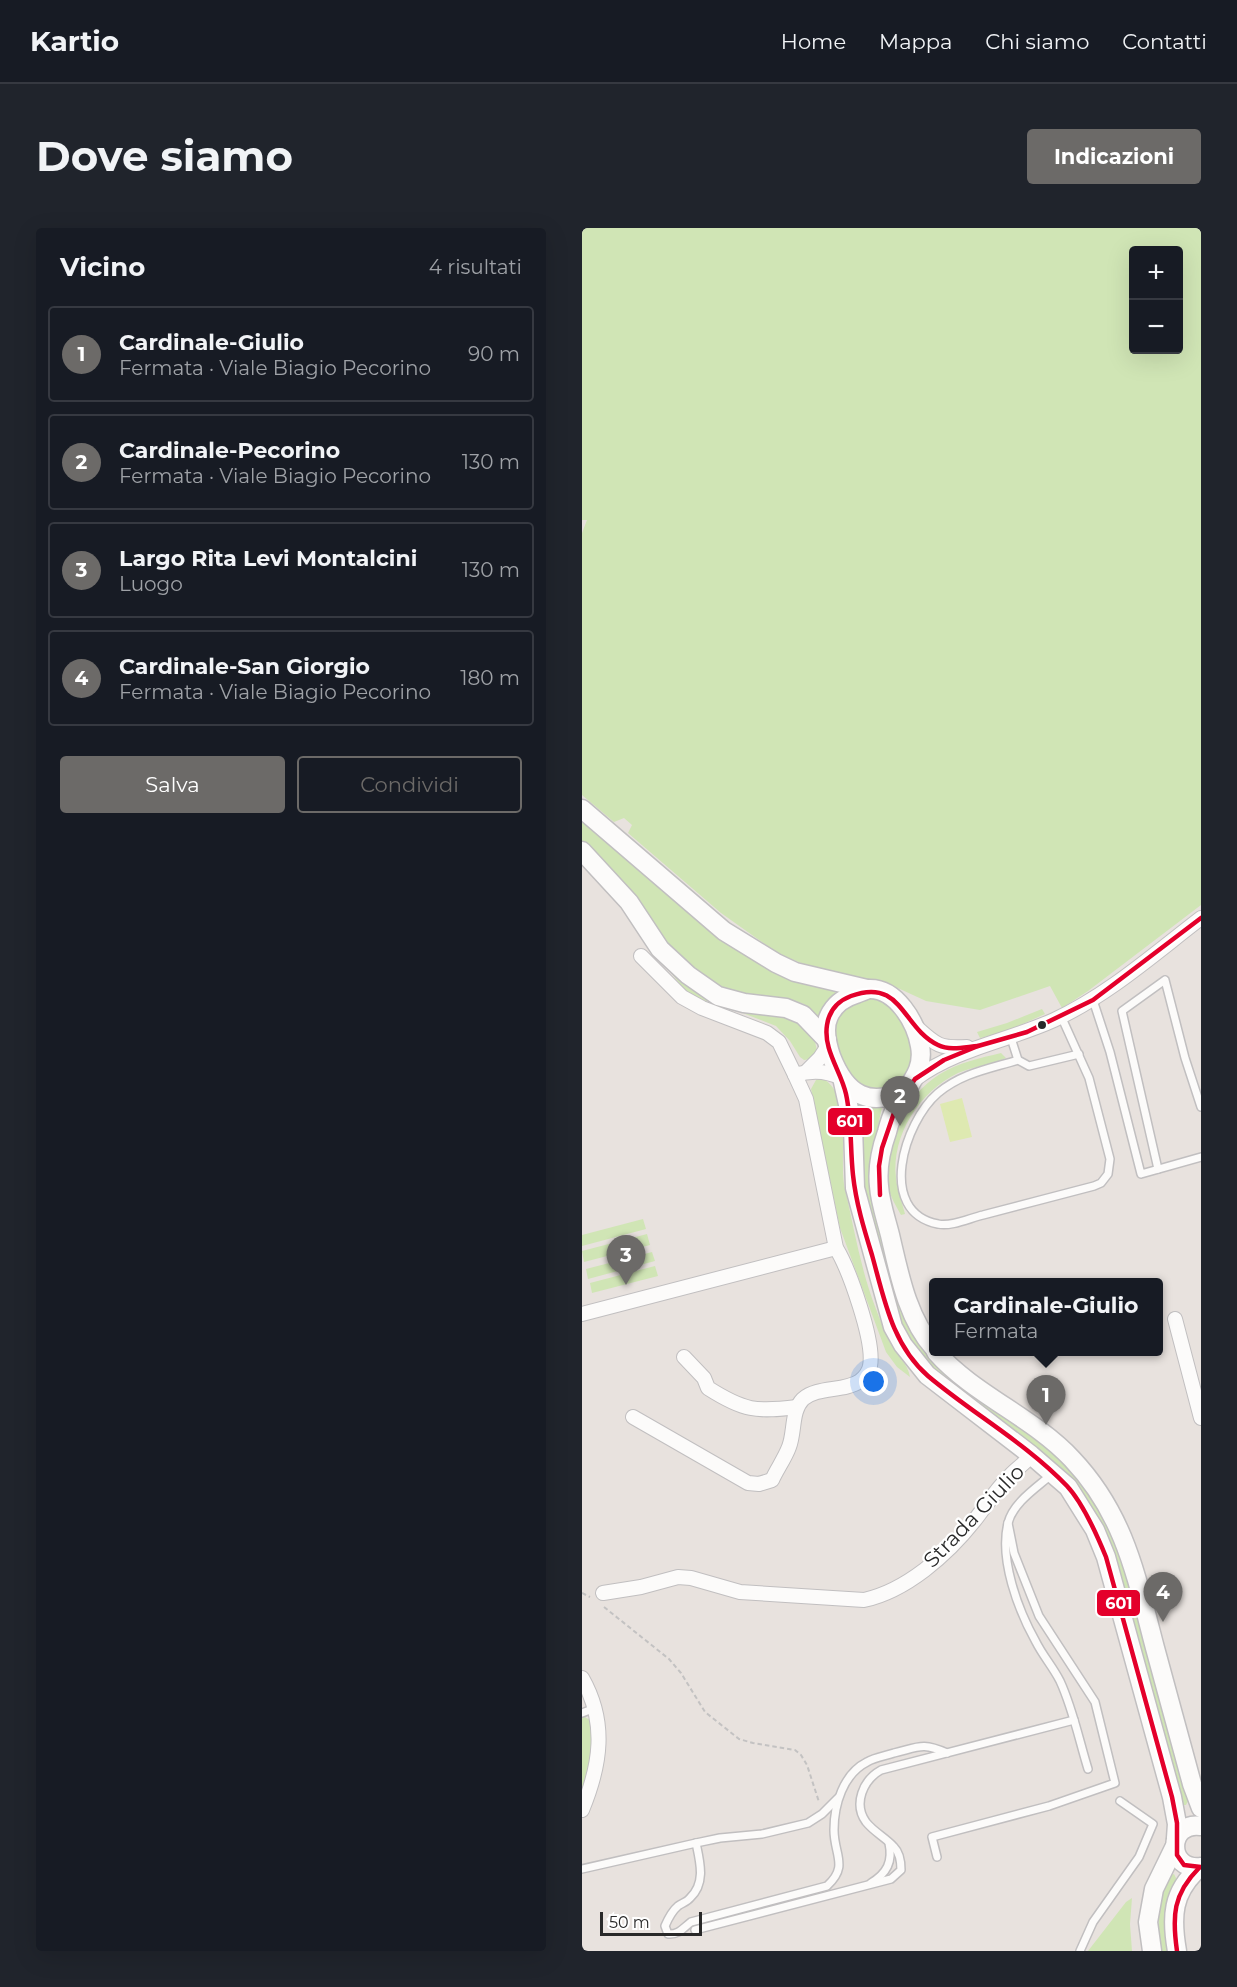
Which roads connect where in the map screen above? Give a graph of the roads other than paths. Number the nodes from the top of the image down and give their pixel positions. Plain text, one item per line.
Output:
1 (582, 808) edge
2 (582, 851) edge
3 (1201, 918) edge
4 (641, 957) dead end
5 (869, 989) junction
6 (1093, 1000) junction
7 (1061, 1016) junction
8 (914, 1025) junction
9 (1011, 1038) junction
10 (827, 1043) junction
11 (978, 1046) junction
12 (1079, 1054) junction
13 (1018, 1060) junction
14 (801, 1073) junction
15 (842, 1080) junction
16 (911, 1084) junction
17 (1201, 1107) edge
18 (1201, 1158) edge
19 (1158, 1169) junction
20 (836, 1248) junction
21 (582, 1314) edge
22 (1175, 1319) dead end
23 (929, 1342) edge
24 (940, 1356) edge
25 (684, 1357) dead end
26 (797, 1407) junction
27 (633, 1418) dead end
28 (1201, 1418) edge
29 (1031, 1455) junction
30 (1053, 1473) junction
31 (1008, 1523) junction
32 (598, 1598) road end
33 (582, 1678) edge
34 (589, 1710) edge
35 (1074, 1720) junction
36 (947, 1753) junction
37 (1088, 1769) dead end
38 (838, 1798) junction
39 (1120, 1801) dead end
40 (1201, 1808) edge
41 (582, 1810) edge
42 (1201, 1826) edge
43 (696, 1843) junction
44 (889, 1843) junction
45 (1175, 1843) junction
46 (937, 1857) dead end
47 (584, 1867) edge
48 (1200, 1867) edge
49 (865, 1886) junction
50 (695, 1930) dead end
51 (1080, 1951) edge
52 (1152, 1951) edge
53 (1177, 1951) edge

1 - 5 main road
2 - 10 main road
3 - 6 street
4 - 14 street
5 - 8 main road
5 - 10 main road
6 - 7 street
6 - 19 lane
7 - 9 street
7 - 12 lane
8 - 11 street
8 - 16 main road
9 - 11 street
9 - 13 lane
10 - 14 street
10 - 15 main road
11 - 16 street
12 - 13 lane
12 - 13 lane
14 - 15 street
14 - 20 street
15 - 16 main road
15 - 29 main road
16 - 23 main road
17 - 19 lane
18 - 19 lane
20 - 21 street
20 - 26 street
22 - 28 street
24 - 40 main road
25 - 26 street
26 - 27 street
29 - 30 main road
29 - 32 street, Strada Giulio
30 - 31 lane
30 - 45 main road
31 - 35 lane
31 - 46 lane
33 - 34 street
34 - 41 street
35 - 36 lane
35 - 37 lane
36 - 38 lane
36 - 44 lane
38 - 43 lane
38 - 43 lane
39 - 51 lane
42 - 45 main road
43 - 47 lane
44 - 49 lane
44 - 49 lane
45 - 48 main road
45 - 52 main road
48 - 53 main road
49 - 50 lane

